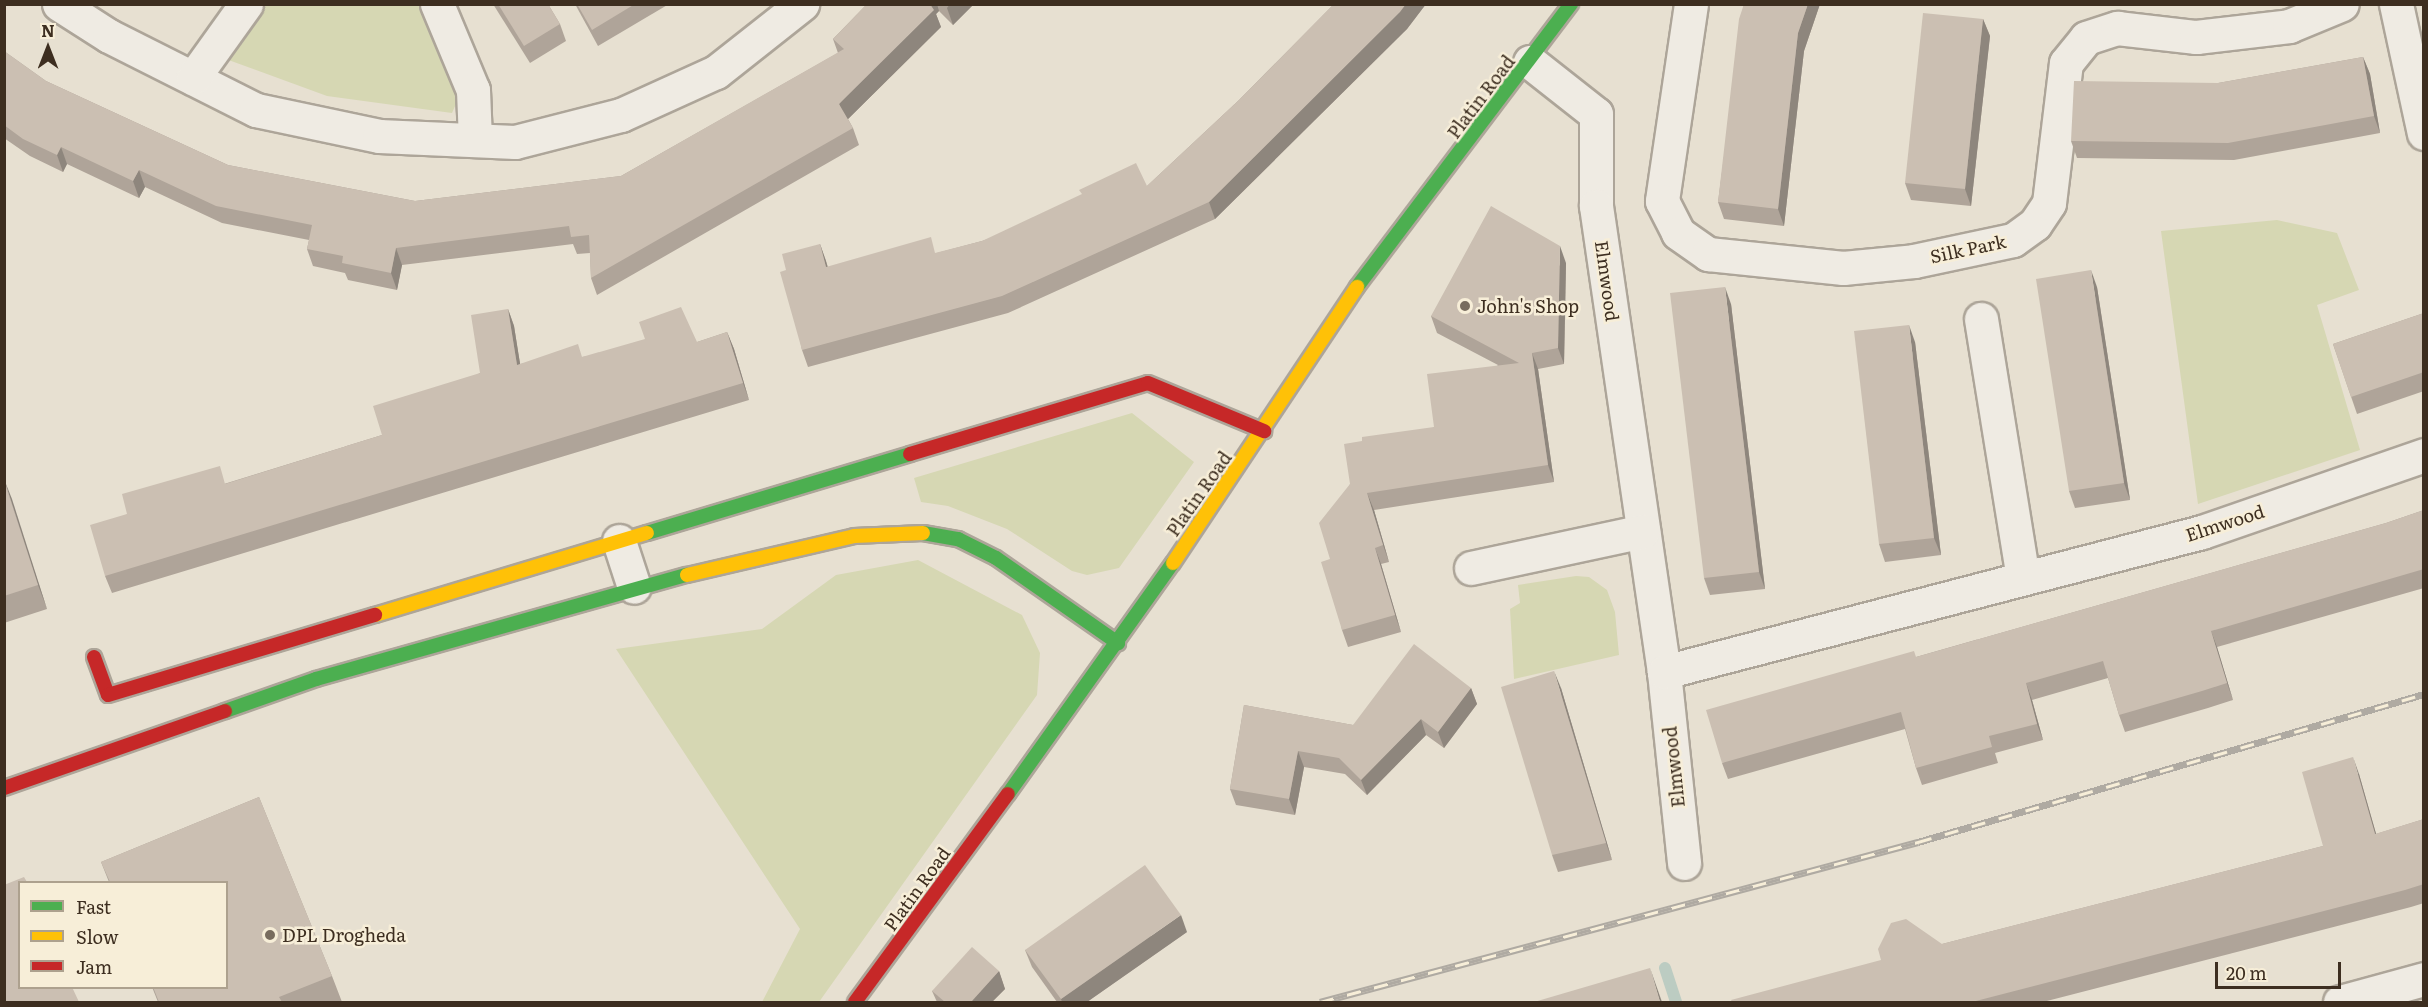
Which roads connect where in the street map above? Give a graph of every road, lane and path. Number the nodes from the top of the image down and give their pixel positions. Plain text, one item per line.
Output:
1 (59, 4) edge
2 (246, 4) edge
3 (437, 4) edge
4 (802, 4) edge
5 (1571, 4) edge
6 (1691, 4) edge
7 (2342, 4) edge
8 (2396, 4) edge
9 (1530, 62) junction
10 (193, 78) junction
11 (2424, 133) edge
12 (475, 140) junction
13 (1981, 320) dead end
14 (1264, 431) junction
15 (2424, 455) edge
16 (1643, 531) junction
17 (619, 541) junction
18 (1471, 568) dead end
19 (2023, 578) junction
20 (633, 587) junction
21 (1118, 643) junction
22 (94, 657) dead end
23 (1664, 672) junction
24 (4, 788) edge
25 (1684, 863) dead end
26 (2424, 979) edge
27 (855, 1002) edge
28 (2340, 1002) edge

1 - 10 street
2 - 10 street
3 - 12 street
4 - 12 street
5 - 9 street, Platin Road
6 - 7 street, Silk Park
8 - 11 street
9 - 14 street, Platin Road
9 - 16 street, Elmwood
10 - 12 street
13 - 19 street
14 - 17 street
14 - 21 street, Platin Road
15 - 19 street, Elmwood
16 - 18 street
16 - 23 street, Elmwood
17 - 20 street
17 - 22 street
19 - 23 street, Elmwood
20 - 21 street
20 - 24 street
21 - 27 street, Platin Road
23 - 25 street, Elmwood
26 - 28 street

